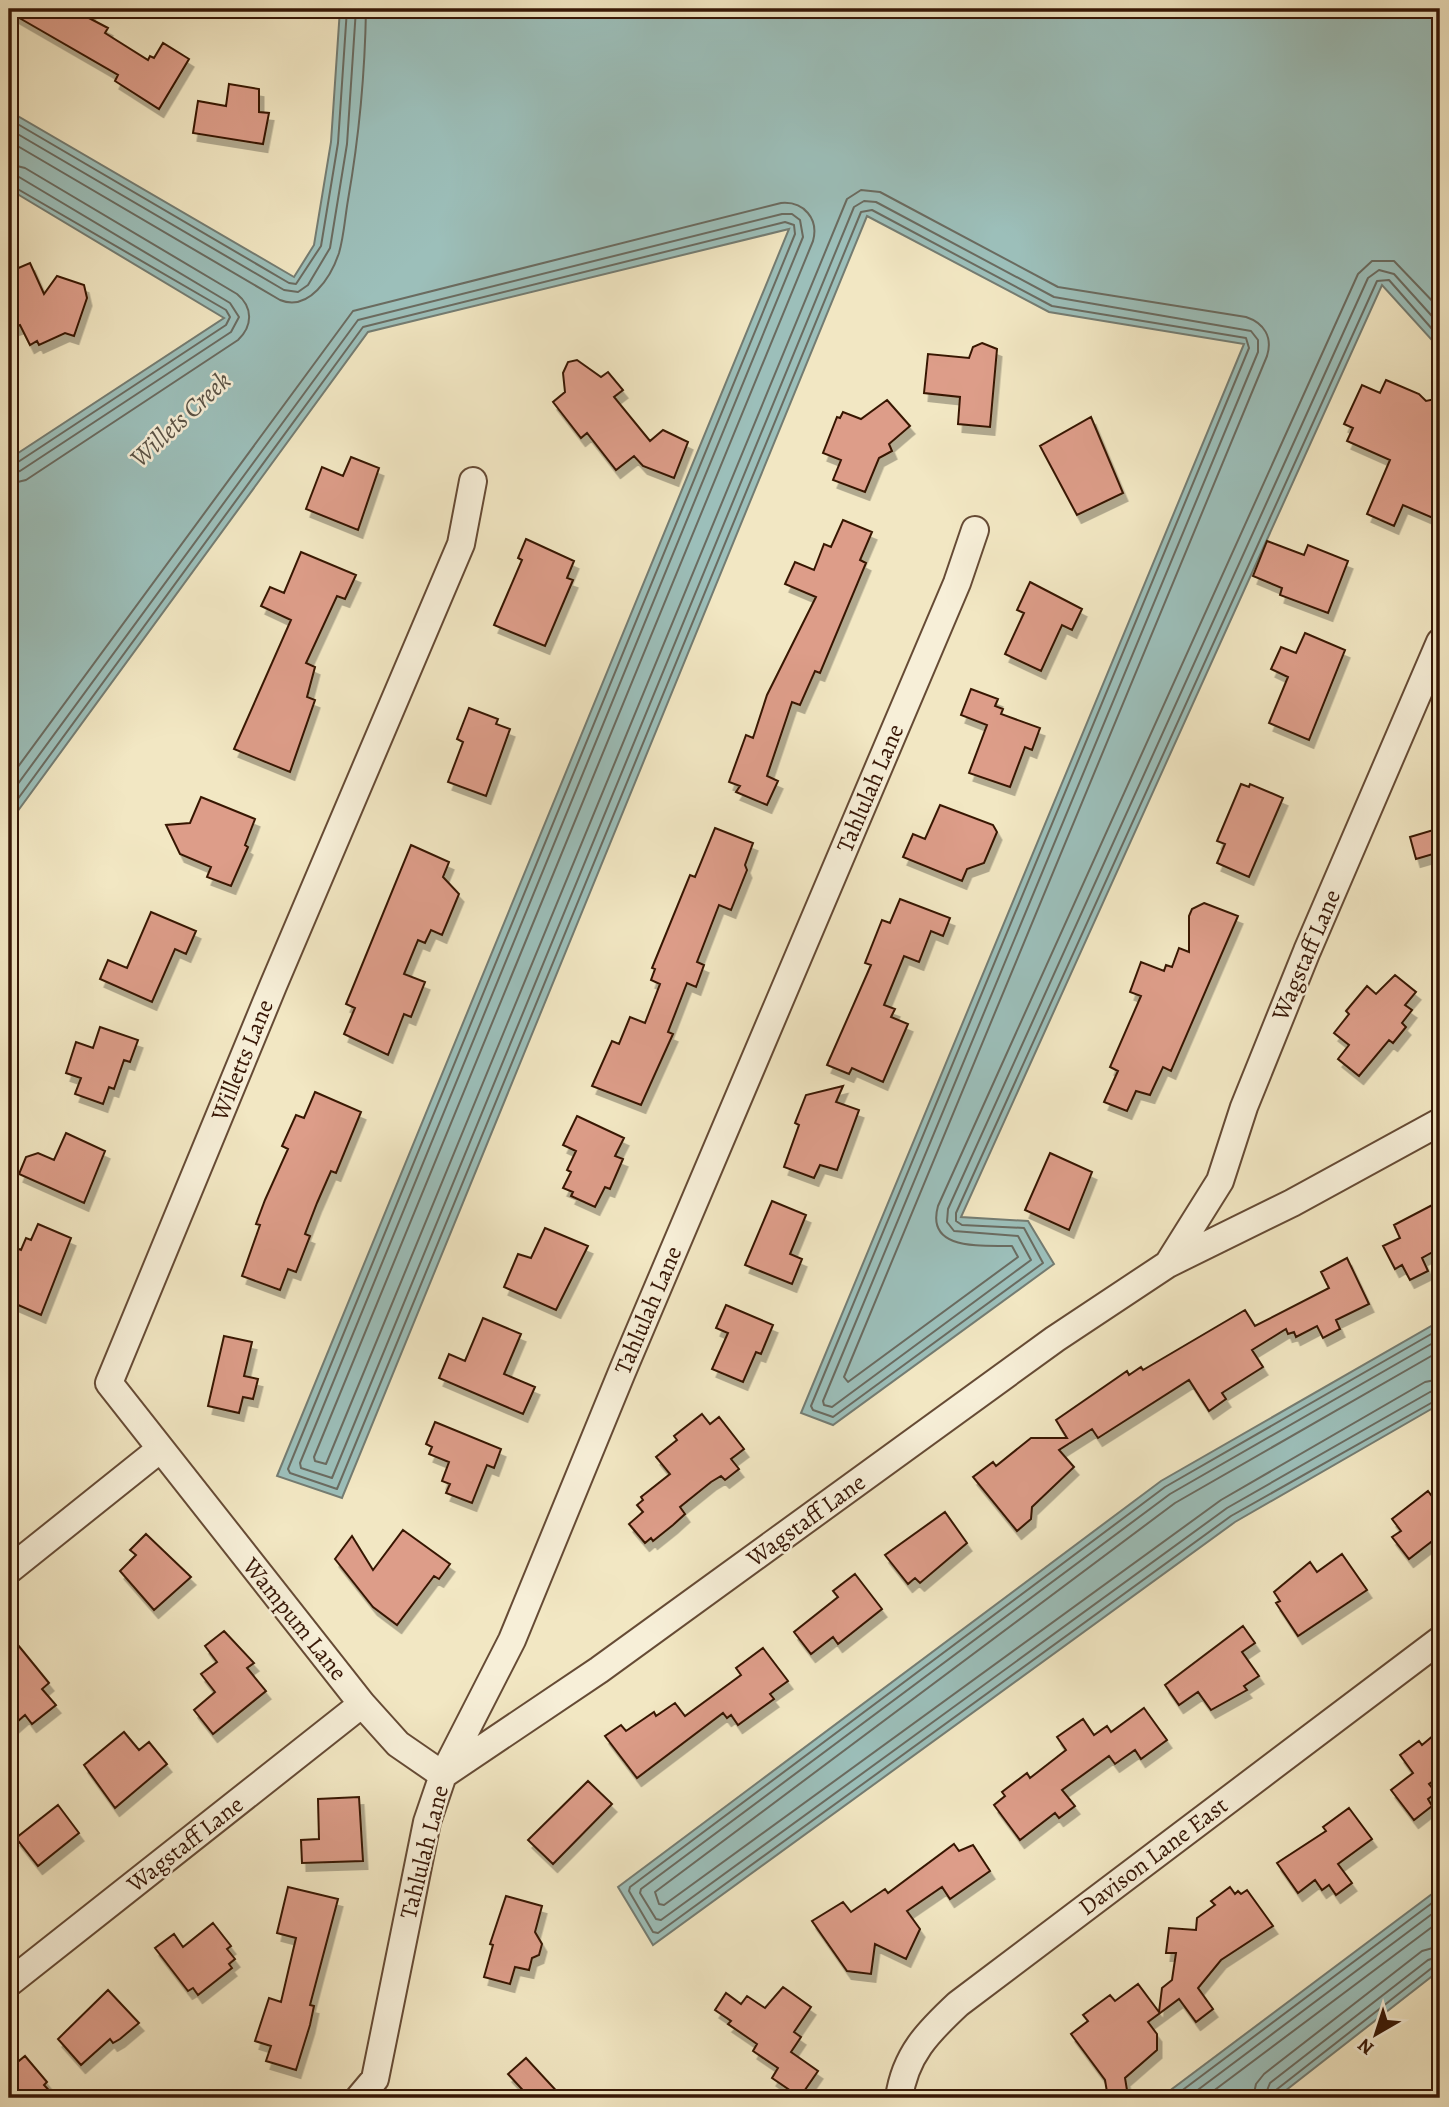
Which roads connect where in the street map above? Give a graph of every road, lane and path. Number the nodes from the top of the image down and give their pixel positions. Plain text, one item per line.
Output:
1 (474, 481) dead end
2 (975, 530) dead end
3 (1440, 642) edge
4 (1440, 1122) edge
5 (1168, 1264) junction
6 (159, 1450) junction
7 (9, 1570) edge
8 (1440, 1640) edge
9 (362, 1704) junction
10 (443, 1775) junction
11 (9, 1983) edge
12 (375, 2092) edge
13 (899, 2098) edge

1 - 6 street, Willetts Lane
2 - 10 street, Tahlulah Lane
3 - 5 street, Wagstaff Lane
4 - 5 street, Wagstaff Lane
5 - 10 street, Wagstaff Lane
6 - 7 street
6 - 9 street, Wampum Lane
8 - 13 street, Davison Lane East
9 - 10 street, Wampum Lane
9 - 11 street, Wagstaff Lane
10 - 12 street, Tahlulah Lane

